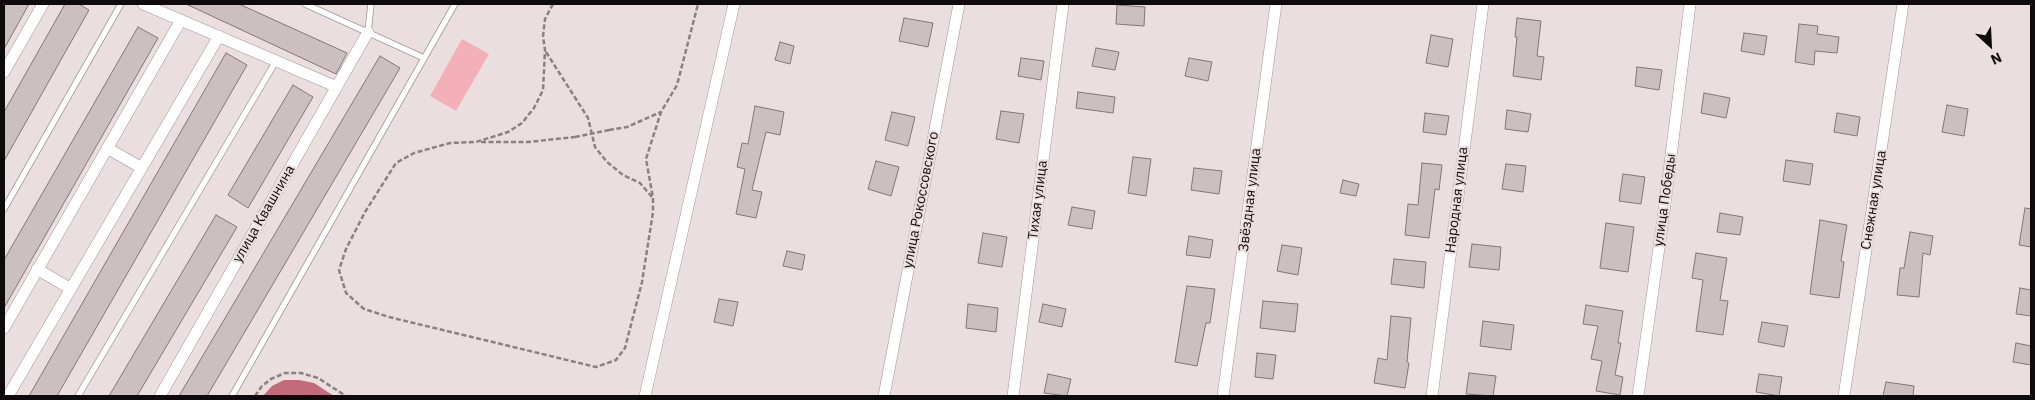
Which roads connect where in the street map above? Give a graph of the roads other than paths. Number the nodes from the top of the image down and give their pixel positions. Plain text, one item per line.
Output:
1 (43, 4) edge
2 (121, 4) edge
3 (143, 4) edge
4 (305, 4) edge
5 (371, 4) edge
6 (455, 4) edge
7 (734, 4) edge
8 (959, 4) edge
9 (1063, 4) edge
10 (1276, 4) edge
11 (1483, 4) edge
12 (1690, 4) edge
13 (1903, 4) edge
14 (181, 20) junction
15 (368, 32) junction
16 (219, 36) junction
17 (424, 58) junction
18 (276, 61) junction
19 (4, 72) edge
20 (337, 87) junction
21 (107, 148) junction
22 (142, 168) junction
23 (4, 209) edge
24 (37, 269) junction
25 (71, 289) junction
26 (4, 328) edge
27 (8, 396) edge
28 (78, 396) edge
29 (160, 396) edge
30 (232, 396) edge
31 (645, 396) edge
32 (884, 396) edge
33 (1013, 396) edge
34 (1223, 396) edge
35 (1432, 396) edge
36 (1638, 396) edge
37 (1844, 396) edge

1 - 19 street
2 - 23 lane
3 - 14 street
4 - 15 lane
5 - 15 lane
6 - 17 lane
7 - 31 street
8 - 32 street, улица Рокоссовского
9 - 33 street, Тихая улица
10 - 34 street, Звёздная улица
11 - 35 street, Народная улица
12 - 36 street, улица Победы
13 - 37 street, Снежная улица
14 - 16 street
14 - 21 street
15 - 17 lane
15 - 20 street, улица Квашнина
16 - 18 street
16 - 22 street
17 - 30 lane
18 - 20 street
18 - 28 lane
20 - 29 street, улица Квашнина
21 - 22 street
21 - 24 street
22 - 25 street
24 - 25 street
24 - 26 street
25 - 27 street

